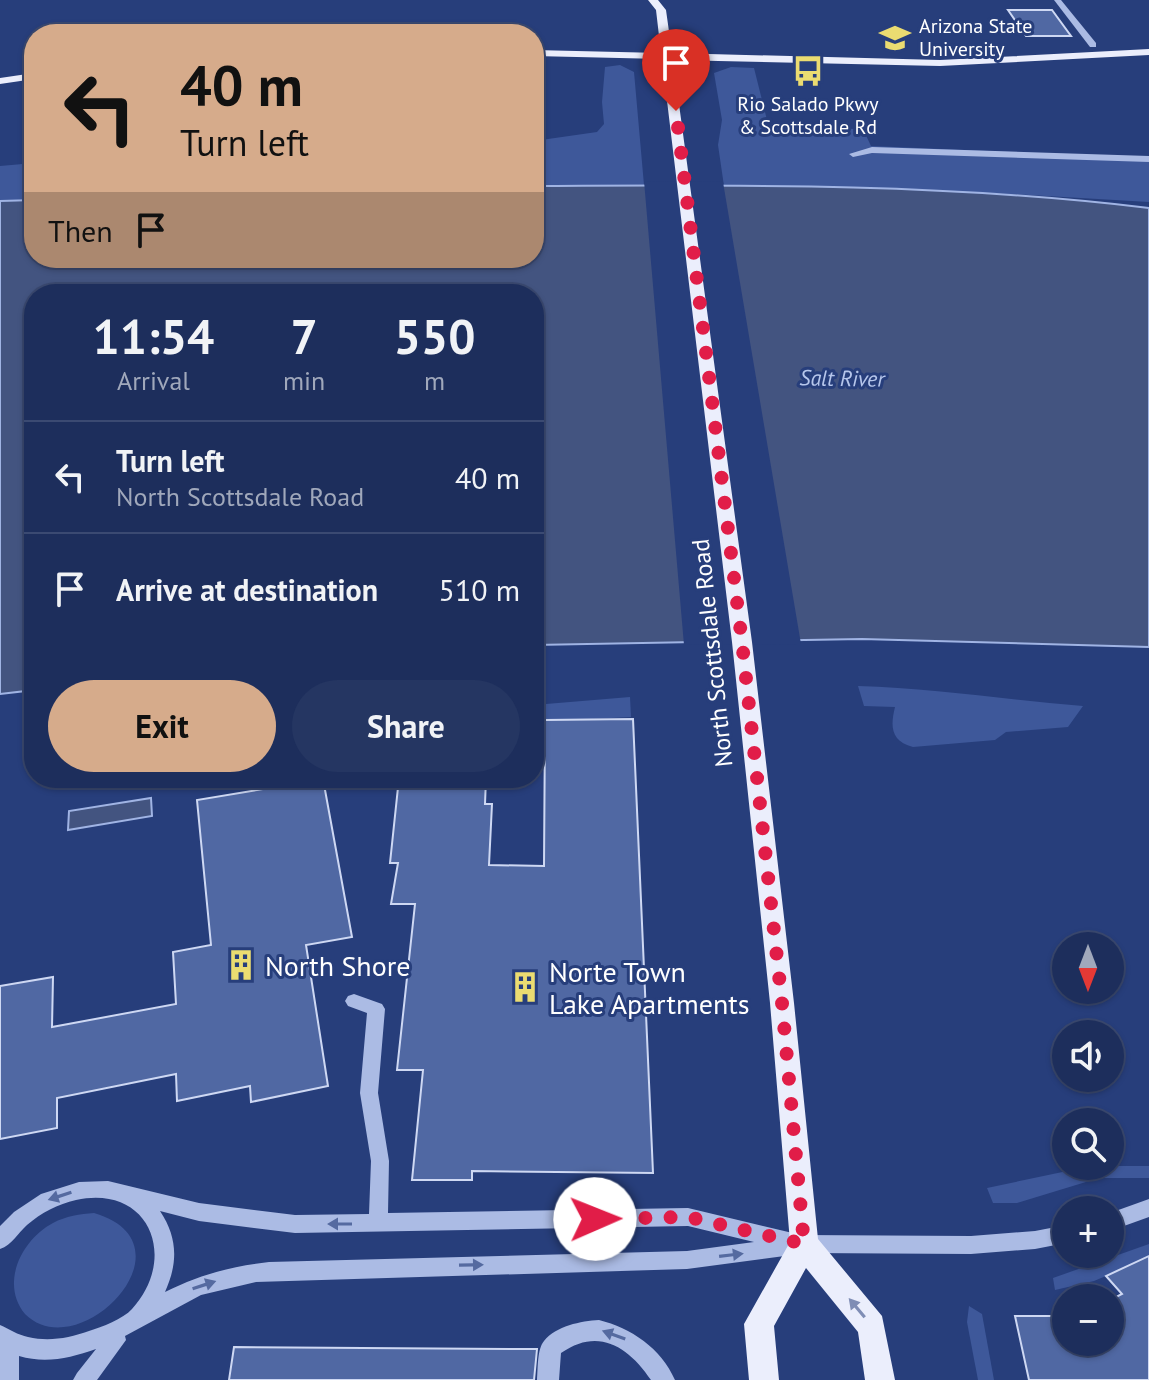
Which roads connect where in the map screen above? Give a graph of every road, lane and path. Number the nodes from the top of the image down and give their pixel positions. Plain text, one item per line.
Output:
1 (653, 0) edge
2 (1057, 0) edge
3 (664, 5) edge
4 (1149, 41) edge
5 (544, 44) edge
6 (1093, 45) junction
7 (666, 52) junction
8 (1149, 52) edge
9 (544, 53) edge
10 (24, 77) edge
11 (0, 81) edge
12 (24, 87) edge
13 (0, 91) edge
14 (853, 154) dead end
15 (1149, 159) edge
16 (354, 1001) dead end
17 (135, 1198) junction
18 (1149, 1208) edge
19 (1124, 1217) edge
20 (378, 1224) junction
21 (1052, 1236) edge
22 (0, 1240) edge
23 (804, 1244) junction
24 (129, 1327) junction
25 (4, 1340) edge
26 (8, 1380) edge
27 (84, 1380) edge
28 (548, 1380) edge
29 (664, 1380) edge
30 (764, 1380) edge
31 (880, 1380) edge

1 - 3 main road
2 - 6 street
3 - 7 main road, North Scottsdale Road
4 - 6 main road
5 - 7 main road
6 - 7 main road
7 - 8 main road
7 - 9 main road
7 - 23 main road, North Scottsdale Road
10 - 11 main road
12 - 13 main road
14 - 15 street
16 - 20 street
20 -> 17 street
17 -> 22 street
17 - 24 street
18 - 19 street
20 - 23 street
21 - 23 street
24 -> 23 street
23 - 30 main road
31 -> 23 main road
24 - 25 street
24 - 27 street
25 - 26 street
29 -> 28 street

